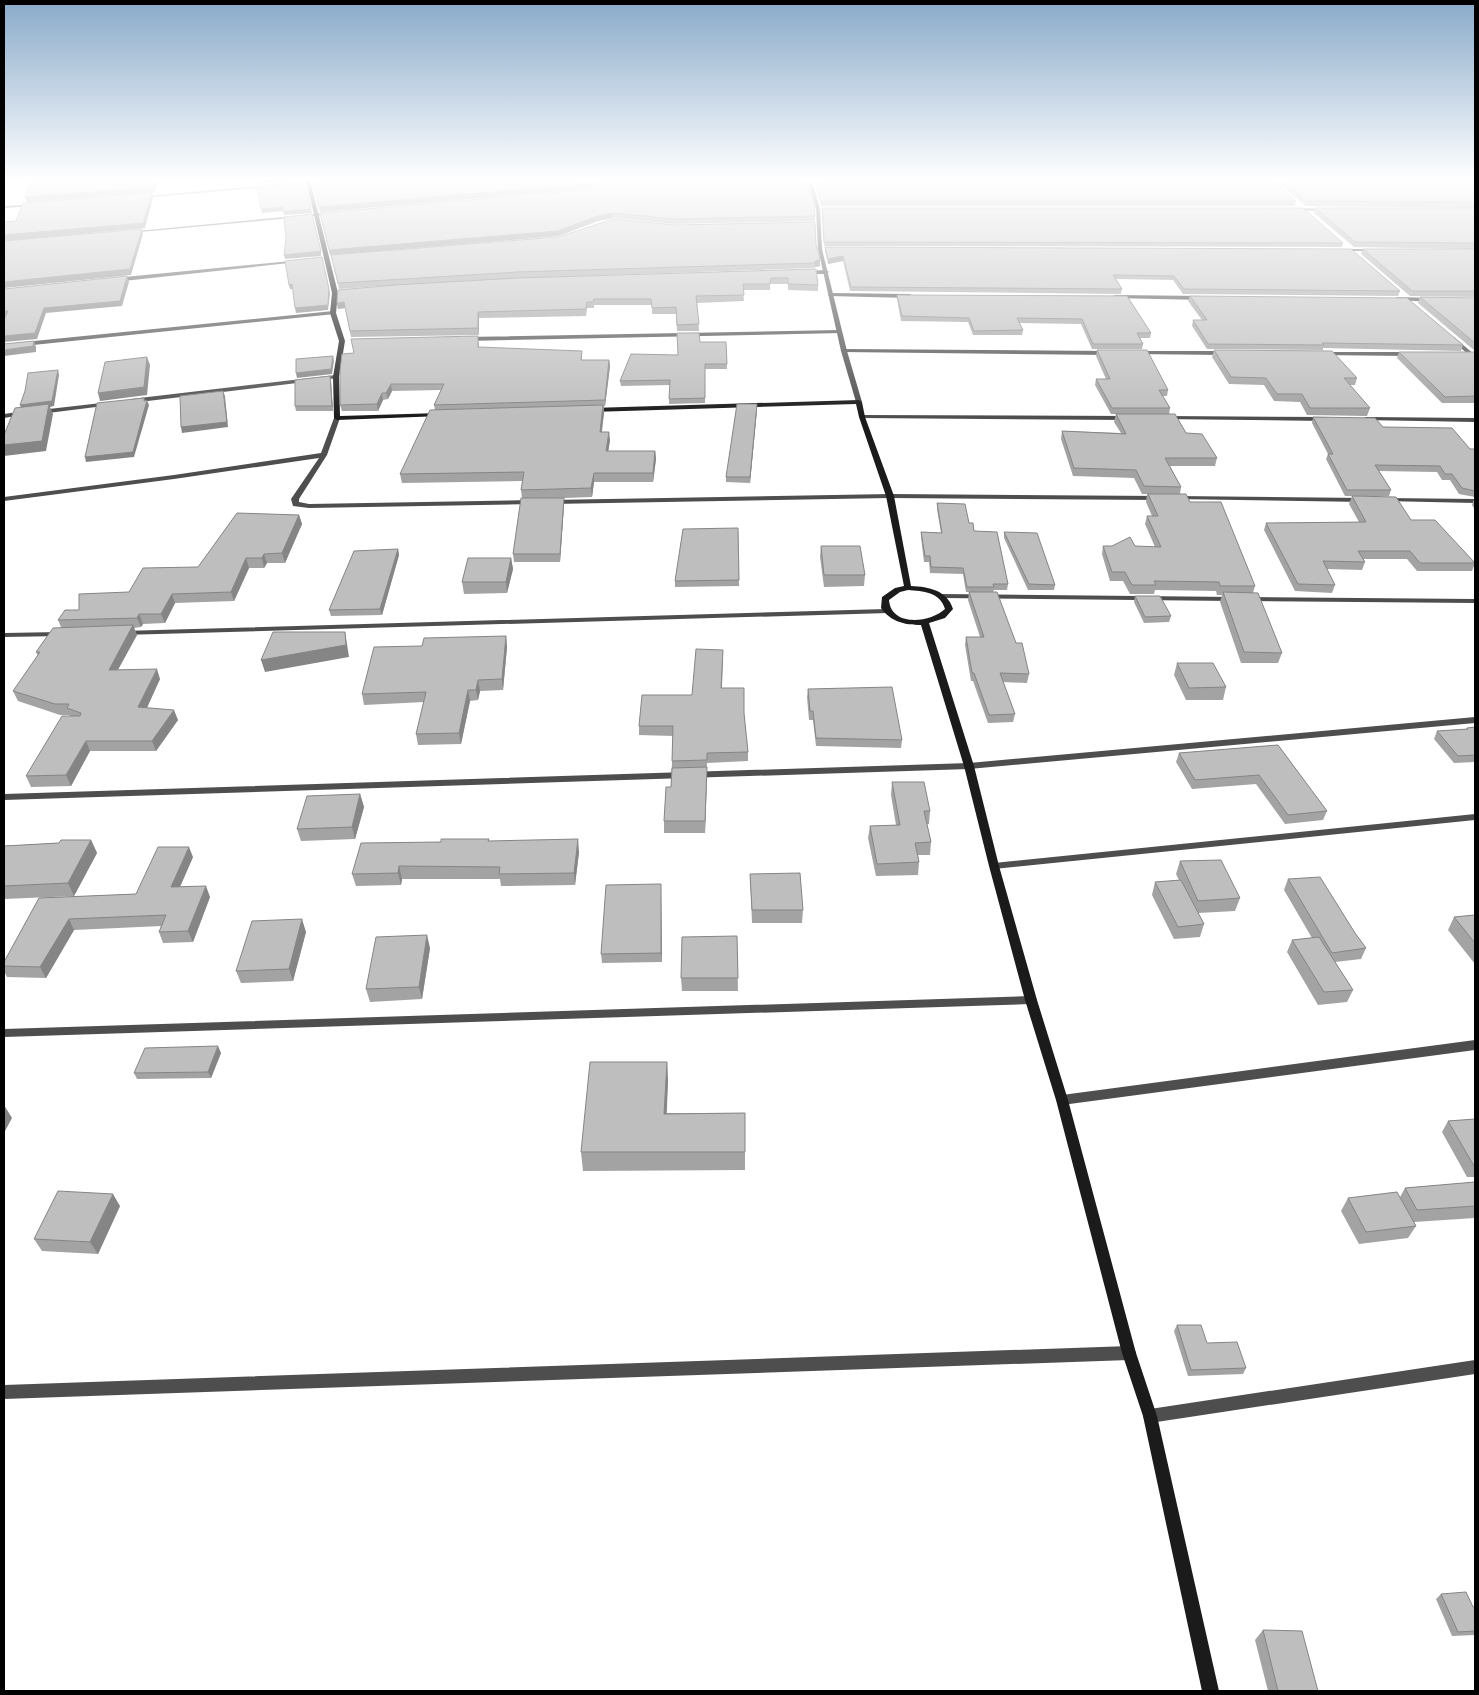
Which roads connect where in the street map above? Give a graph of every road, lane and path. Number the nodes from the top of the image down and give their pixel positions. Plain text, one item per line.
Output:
1 (327, 259) edge
2 (823, 259) edge
3 (308, 260) edge
4 (826, 272) junction
5 (796, 273) edge
6 (112, 280) edge
7 (344, 292) edge
8 (1401, 293) edge
9 (335, 294) junction
10 (831, 295) junction
11 (921, 296) edge
12 (1110, 297) edge
13 (1209, 298) edge
14 (1388, 299) edge
15 (1408, 299) junction
16 (1437, 300) edge
17 (1415, 306) edge
18 (333, 313) junction
19 (840, 332) junction
20 (1451, 336) edge
21 (461, 339) edge
22 (342, 341) junction
23 (352, 341) edge
24 (4, 346) edge
25 (844, 351) junction
26 (1113, 353) edge
27 (1123, 353) edge
28 (1233, 353) edge
29 (1312, 354) edge
30 (1422, 354) edge
31 (1462, 355) edge
32 (1474, 356) edge
33 (336, 377) junction
34 (123, 402) edge
35 (859, 402) junction
36 (113, 403) edge
37 (583, 411) edge
38 (445, 415) edge
39 (4, 416) edge
40 (862, 417) junction
41 (337, 418) junction
42 (1139, 418) edge
43 (1159, 418) edge
44 (1337, 419) edge
45 (1357, 419) edge
46 (1475, 420) edge
47 (324, 455) junction
48 (890, 496) junction
49 (4, 499) edge
50 (1475, 501) edge
51 (908, 588) junction
52 (942, 596) junction
53 (1475, 601) edge
54 (886, 611) junction
55 (925, 623) junction
56 (112, 633) edge
57 (72, 634) edge
58 (4, 635) edge
59 (1475, 720) edge
60 (969, 766) junction
61 (4, 797) edge
62 (1475, 817) edge
63 (994, 866) junction
64 (1031, 1000) junction
65 (4, 1033) edge
66 (1475, 1045) edge
67 (1062, 1100) junction
68 (1129, 1353) junction
69 (1475, 1367) edge
70 (4, 1392) edge
71 (1150, 1416) junction
72 (1211, 1691) edge

1 - 9 main road
2 - 4 street
3 - 6 street
4 - 5 street
4 - 10 street
7 - 9 street
8 - 15 street
9 - 18 main road
10 - 11 street
10 - 19 street
12 - 13 street
14 - 15 street
15 - 16 street
15 - 17 street
18 - 22 main road
18 - 24 street
19 - 21 street
19 - 25 street
20 - 32 street
22 - 23 street
22 - 33 main road
25 - 26 street
25 - 35 street
27 - 28 street
29 - 30 street
31 - 32 street
33 - 34 street
33 - 41 main road
35 - 37 main road
35 - 40 main road
36 - 39 street
38 - 41 main road
40 - 42 street
40 - 48 main road
41 - 47 street
43 - 44 street
45 - 46 street
47 - 48 street
47 - 49 street
48 - 50 street
48 - 51 main road
51 - 52 main road
51 - 54 main road
52 - 53 street
52 - 55 main road
54 - 55 main road
54 - 56 street
55 - 60 main road
57 - 58 street
59 - 60 street
60 - 61 street
60 - 63 main road
62 - 63 street
63 - 64 main road
64 - 65 street
64 - 67 main road
66 - 67 street
67 - 68 main road
68 - 70 street
68 - 71 main road
69 - 71 street
71 - 72 main road

